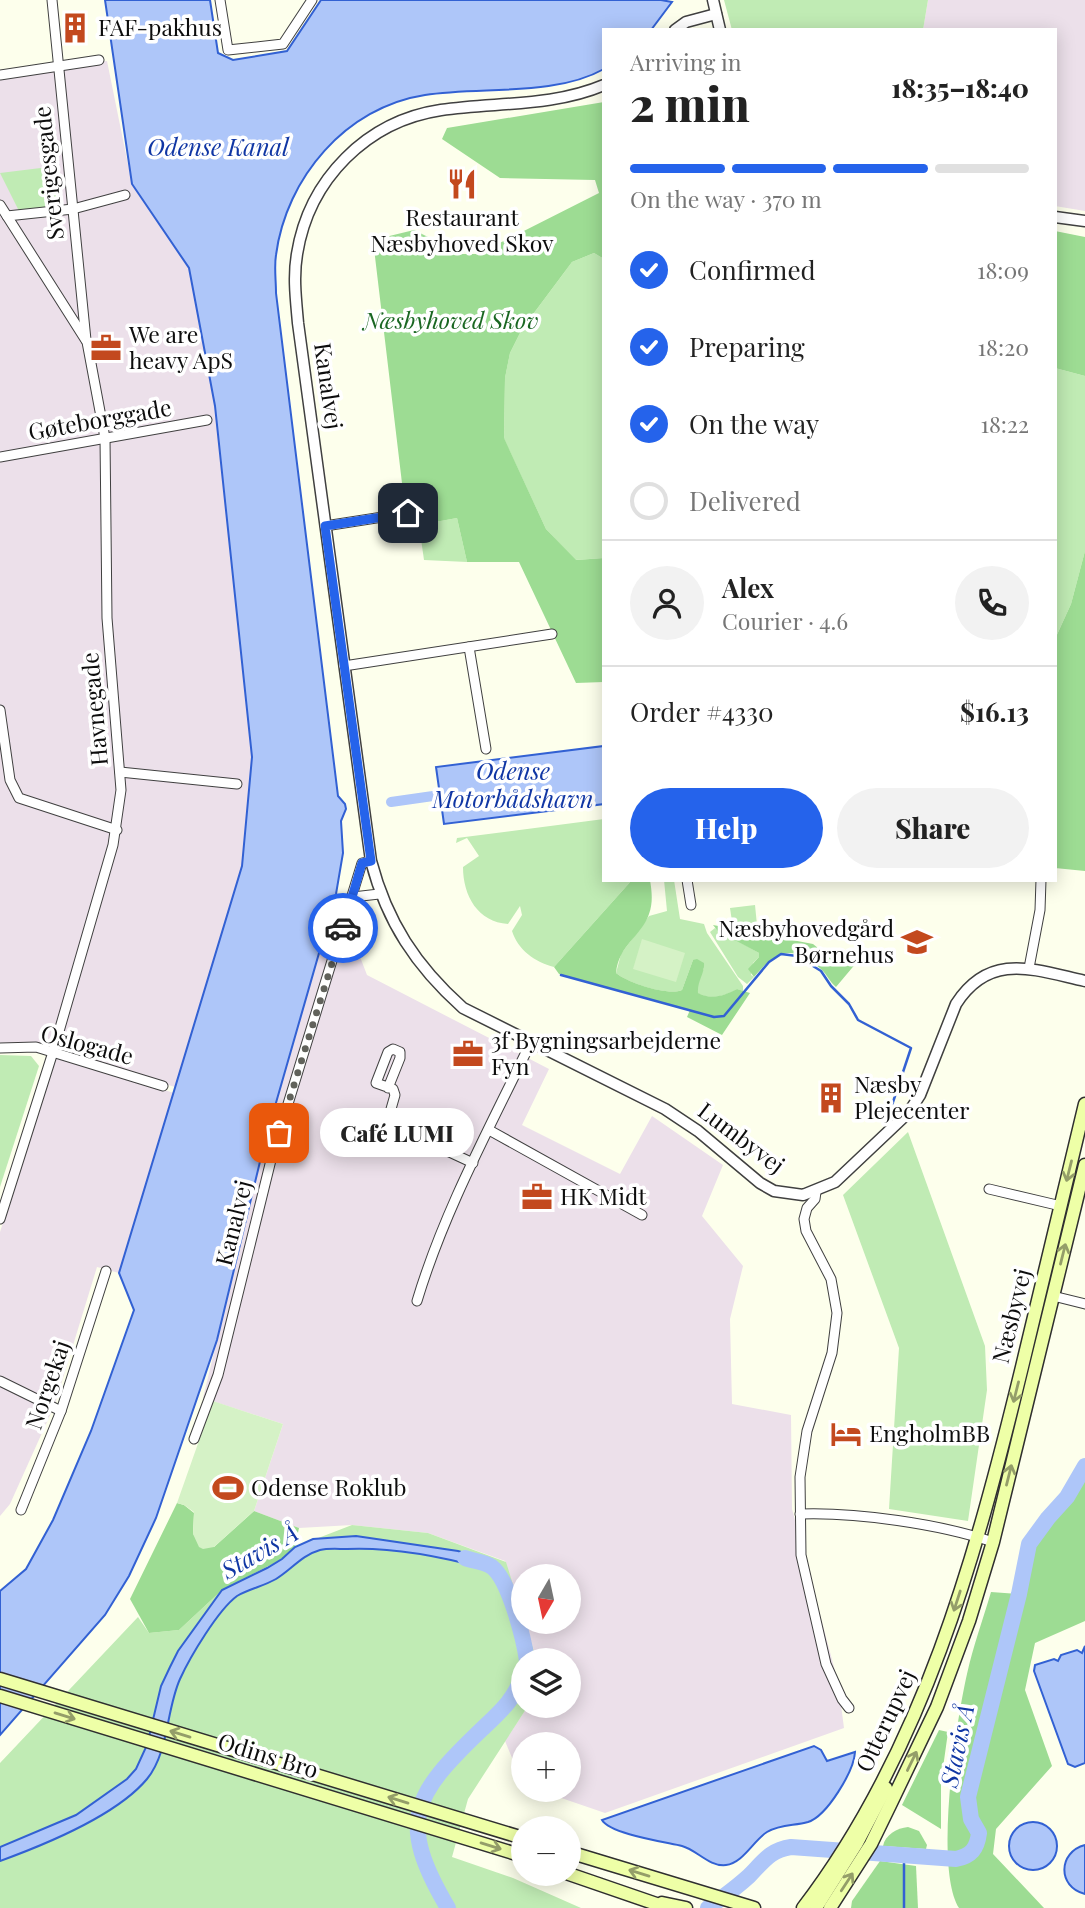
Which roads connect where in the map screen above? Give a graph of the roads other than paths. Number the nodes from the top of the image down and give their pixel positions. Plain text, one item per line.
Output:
1 (52, 0) edge
2 (220, 0) edge
3 (312, 0) edge
4 (713, 0) edge
5 (716, 14) junction
6 (678, 28) edge
7 (720, 28) edge
8 (99, 60) dead end
9 (58, 66) junction
10 (0, 75) edge
11 (602, 86) edge
12 (125, 195) dead end
13 (0, 205) edge
14 (73, 209) junction
15 (7, 216) junction
16 (1057, 217) edge
17 (1085, 221) edge
18 (87, 342) junction
19 (207, 420) dead end
20 (106, 438) junction
21 (0, 457) edge
22 (408, 513) dead end
23 (325, 526) junction
24 (552, 635) dead end
25 (469, 647) junction
26 (344, 666) junction
27 (0, 710) edge
28 (486, 749) dead end
29 (120, 772) junction
30 (237, 784) dead end
31 (117, 830) junction
32 (371, 861) junction
33 (687, 882) edge
34 (1041, 882) edge
35 (379, 894) junction
36 (353, 897) junction
37 (691, 905) dead end
38 (1029, 968) junction
39 (1085, 981) edge
40 (531, 1042) junction
41 (0, 1048) edge
42 (53, 1052) junction
43 (163, 1086) dead end
44 (388, 1087) dead end
45 (1085, 1104) edge
46 (489, 1129) junction
47 (472, 1163) junction
48 (1085, 1164) edge
49 (989, 1189) dead end
50 (816, 1192) junction
51 (1061, 1206) junction
52 (642, 1215) dead end
53 (0, 1219) edge
54 (106, 1271) dead end
55 (1053, 1296) junction
56 (417, 1301) dead end
57 (1085, 1304) edge
58 (0, 1381) edge
59 (61, 1411) junction
60 (194, 1439) dead end
61 (21, 1510) dead end
62 (800, 1514) junction
63 (978, 1536) junction
64 (993, 1542) junction
65 (0, 1679) edge
66 (0, 1696) edge
67 (849, 1708) dead end
68 (511, 1834) edge
69 (511, 1852) edge
70 (581, 1856) edge
71 (841, 1860) junction
72 (581, 1878) edge
73 (581, 1879) edge
74 (632, 1897) junction
75 (644, 1908) edge
76 (668, 1908) edge
77 (685, 1908) edge
78 (752, 1908) edge
79 (803, 1908) edge
80 (816, 1908) edge
81 (830, 1908) edge

1 - 9 street, Sverigesgade
2 - 3 street
4 - 5 street
5 - 6 street
5 - 7 street
8 - 9 street
9 - 10 street
9 - 14 street, Sverigesgade
11 - 23 street, Kanalvej
12 - 14 street
13 - 15 street, Havnegade
14 - 15 street
14 - 18 street, Sverigesgade
15 - 18 street, Havnegade
16 - 17 street
18 - 20 street, Havnegade
19 - 20 street, Gøteborggade
20 - 21 street, Gøteborggade
20 - 29 street, Havnegade
22 - 23 street
23 - 26 street, Kanalvej
24 - 25 street
25 - 26 street
25 - 28 street
26 - 32 street, Kanalvej
27 - 31 street
29 - 30 street
29 - 31 street, Havnegade
31 - 42 street, Havnegade
32 - 35 street, Lumbyvej
32 - 36 street, Kanalvej
33 - 37 street
34 - 38 street
35 - 36 street
35 - 40 street, Lumbyvej
36 - 60 street, Kanalvej
38 - 39 street
38 - 50 street
40 - 46 street
40 - 50 street, Lumbyvej
41 - 42 street, Oslogade
42 - 43 street, Oslogade
42 - 53 street, Havnegade
44 - 47 street
45 -> 51 main road, Næsbyvej
46 - 47 street
46 - 52 street
47 - 56 street
55 -> 48 main road, Næsbyvej
49 - 51 street
50 - 62 street
51 -> 63 main road, Næsbyvej
54 - 59 street, Norgekaj
55 - 57 street
64 -> 55 main road, Næsbyvej
58 - 59 street
59 - 61 street, Norgekaj
62 - 63 street
62 - 67 street
63 - 64 street
63 -> 71 main road, Otterupvej
81 -> 64 main road, Otterupvej
68 -> 65 main road, Odins Bro
66 -> 69 main road, Odins Bro
78 -> 70 main road
71 - 79 main road, Otterupvej
71 - 80 main road
72 - 74 main road
73 - 75 main road
74 - 76 main road
74 - 77 main road

